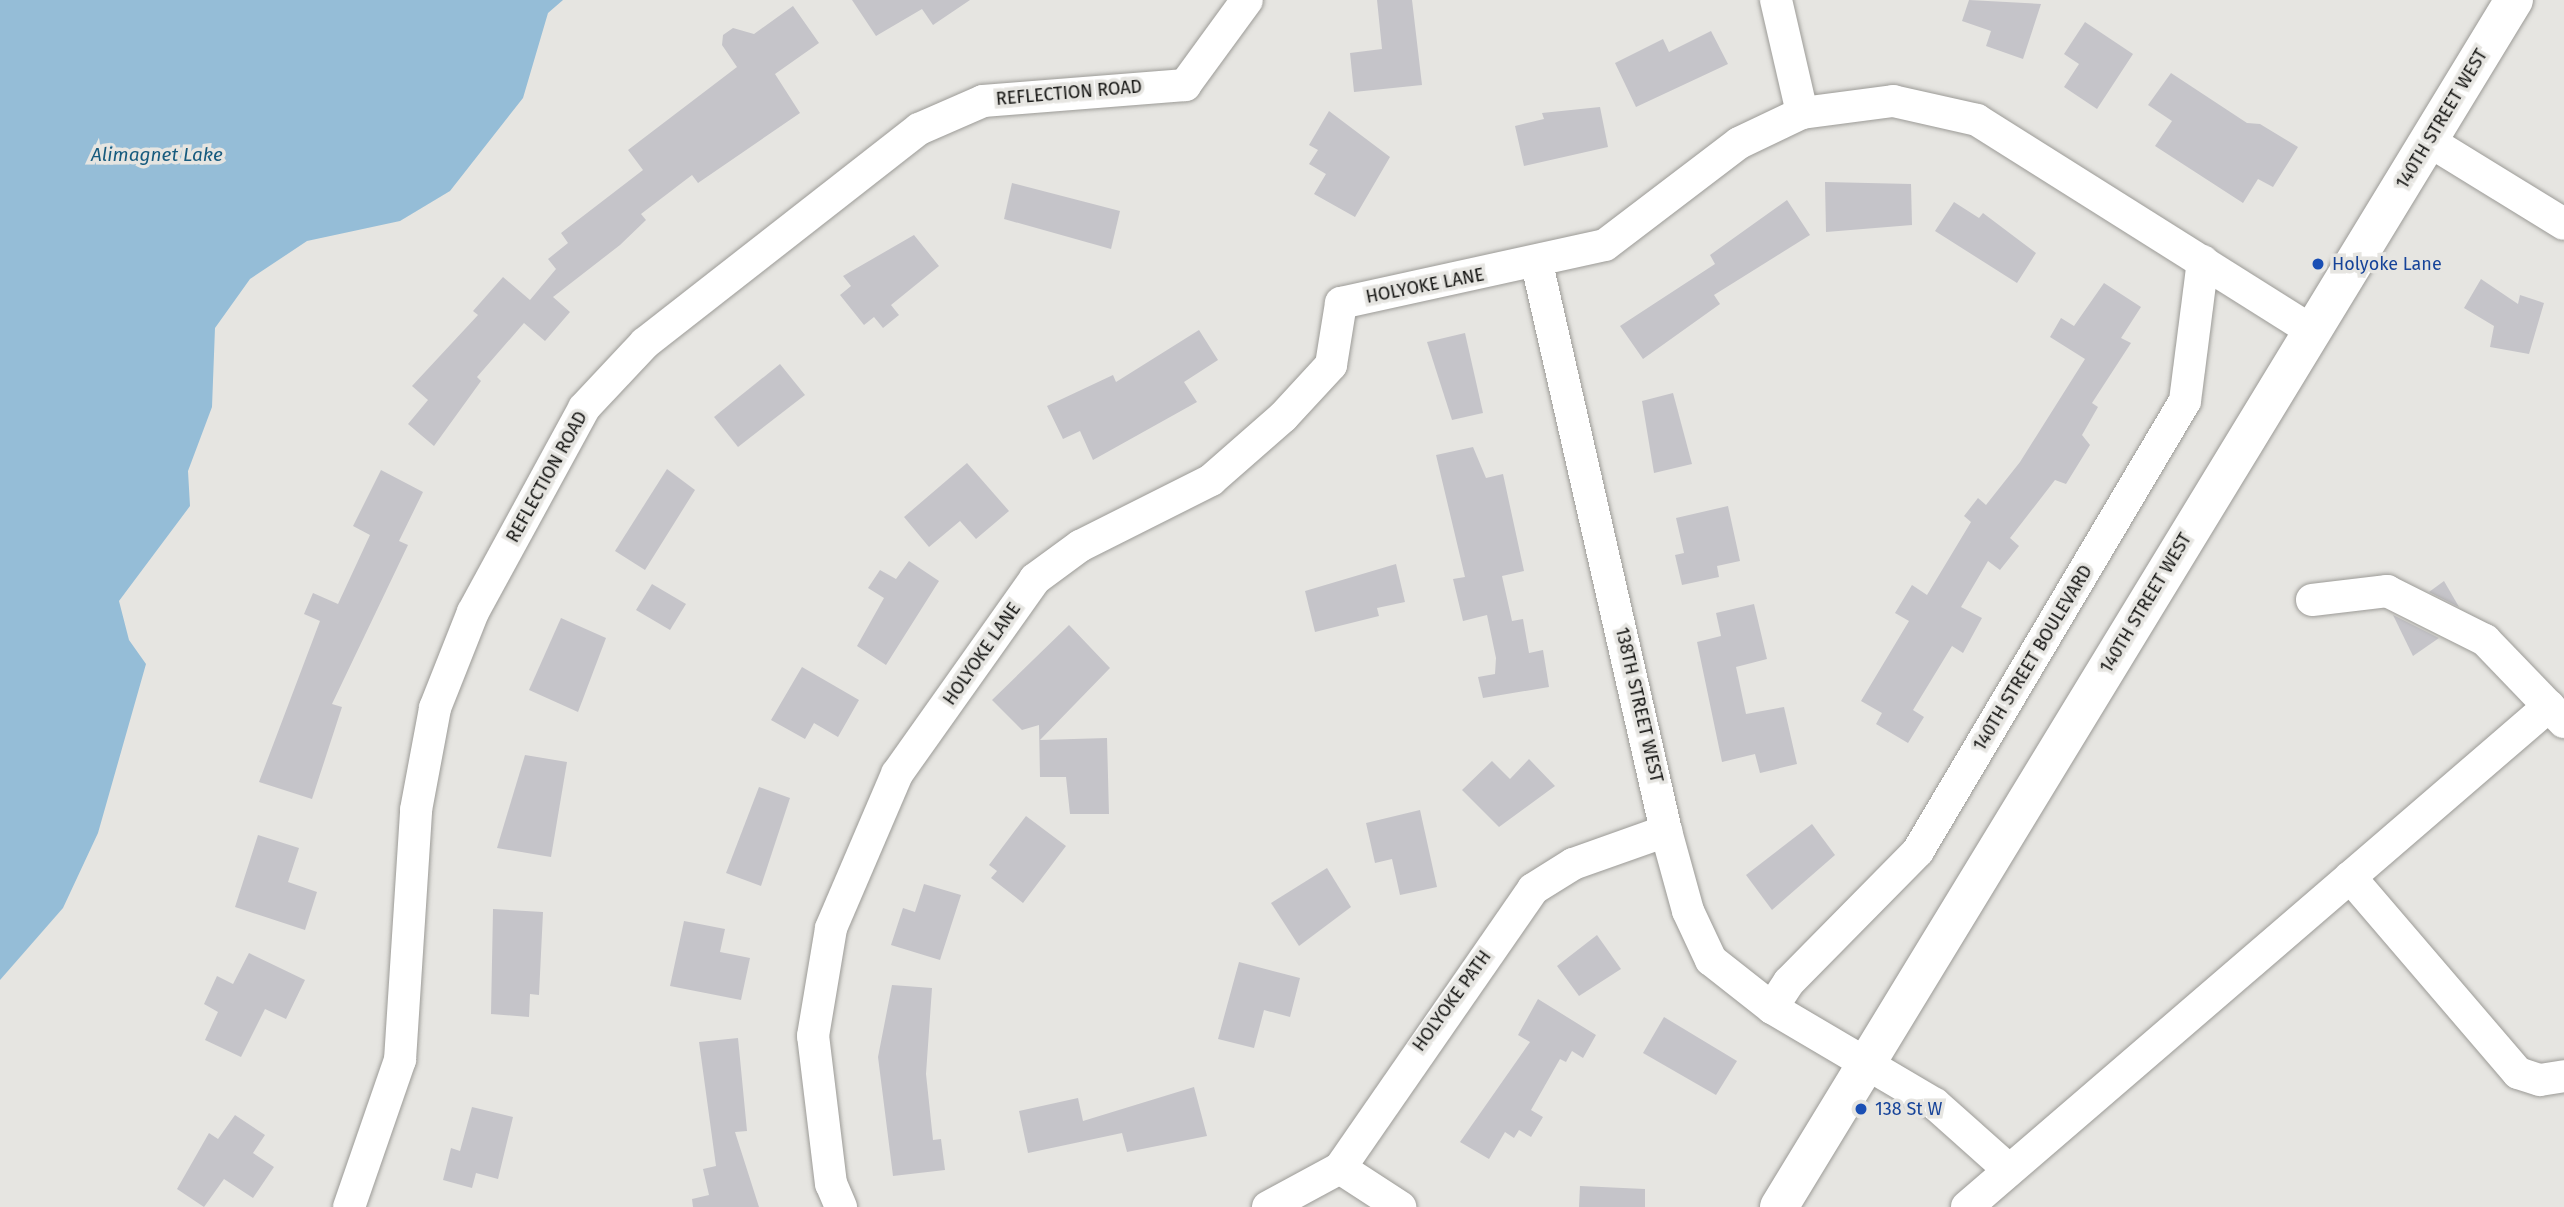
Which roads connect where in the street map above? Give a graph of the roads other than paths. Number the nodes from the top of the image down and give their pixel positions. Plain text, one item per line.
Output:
1 (1247, 0) edge
2 (1776, 0) edge
3 (2514, 0) edge
4 (1802, 113) junction
5 (2429, 141) junction
6 (2564, 224) edge
7 (2203, 261) junction
8 (1537, 264) junction
9 (2312, 331) junction
10 (2312, 600) dead end
11 (2556, 714) edge
12 (1666, 831) junction
13 (2350, 877) junction
14 (1772, 1008) junction
15 (1865, 1065) junction
16 (2564, 1076) edge
17 (1340, 1168) junction
18 (2009, 1170) junction
19 (349, 1207) edge
20 (841, 1207) edge
21 (1268, 1207) edge
22 (1400, 1207) edge
23 (1779, 1207) edge
24 (1967, 1207) edge

1 - 19 street, REFLECTION ROAD
2 - 4 street
3 - 5 street, 140TH STREET WEST
4 - 7 street, HOLYOKE LANE
4 - 8 street, HOLYOKE LANE
5 - 6 street
5 - 9 street, 140TH STREET WEST
7 - 9 street, HOLYOKE LANE
7 - 14 street, 140TH STREET BOULEVARD
8 - 12 street, 138TH STREET WEST
8 - 20 street, HOLYOKE LANE
9 - 15 street, 140TH STREET WEST
10 - 11 street
11 - 13 street
12 - 14 street, 138TH STREET WEST
12 - 17 street, HOLYOKE PATH
13 - 16 street
13 - 18 street
14 - 15 street, 138TH STREET WEST
15 - 18 street, 138TH STREET WEST
15 - 23 street, 140TH STREET WEST
17 - 21 street, HOLYOKE PATH
17 - 22 street
18 - 24 street

